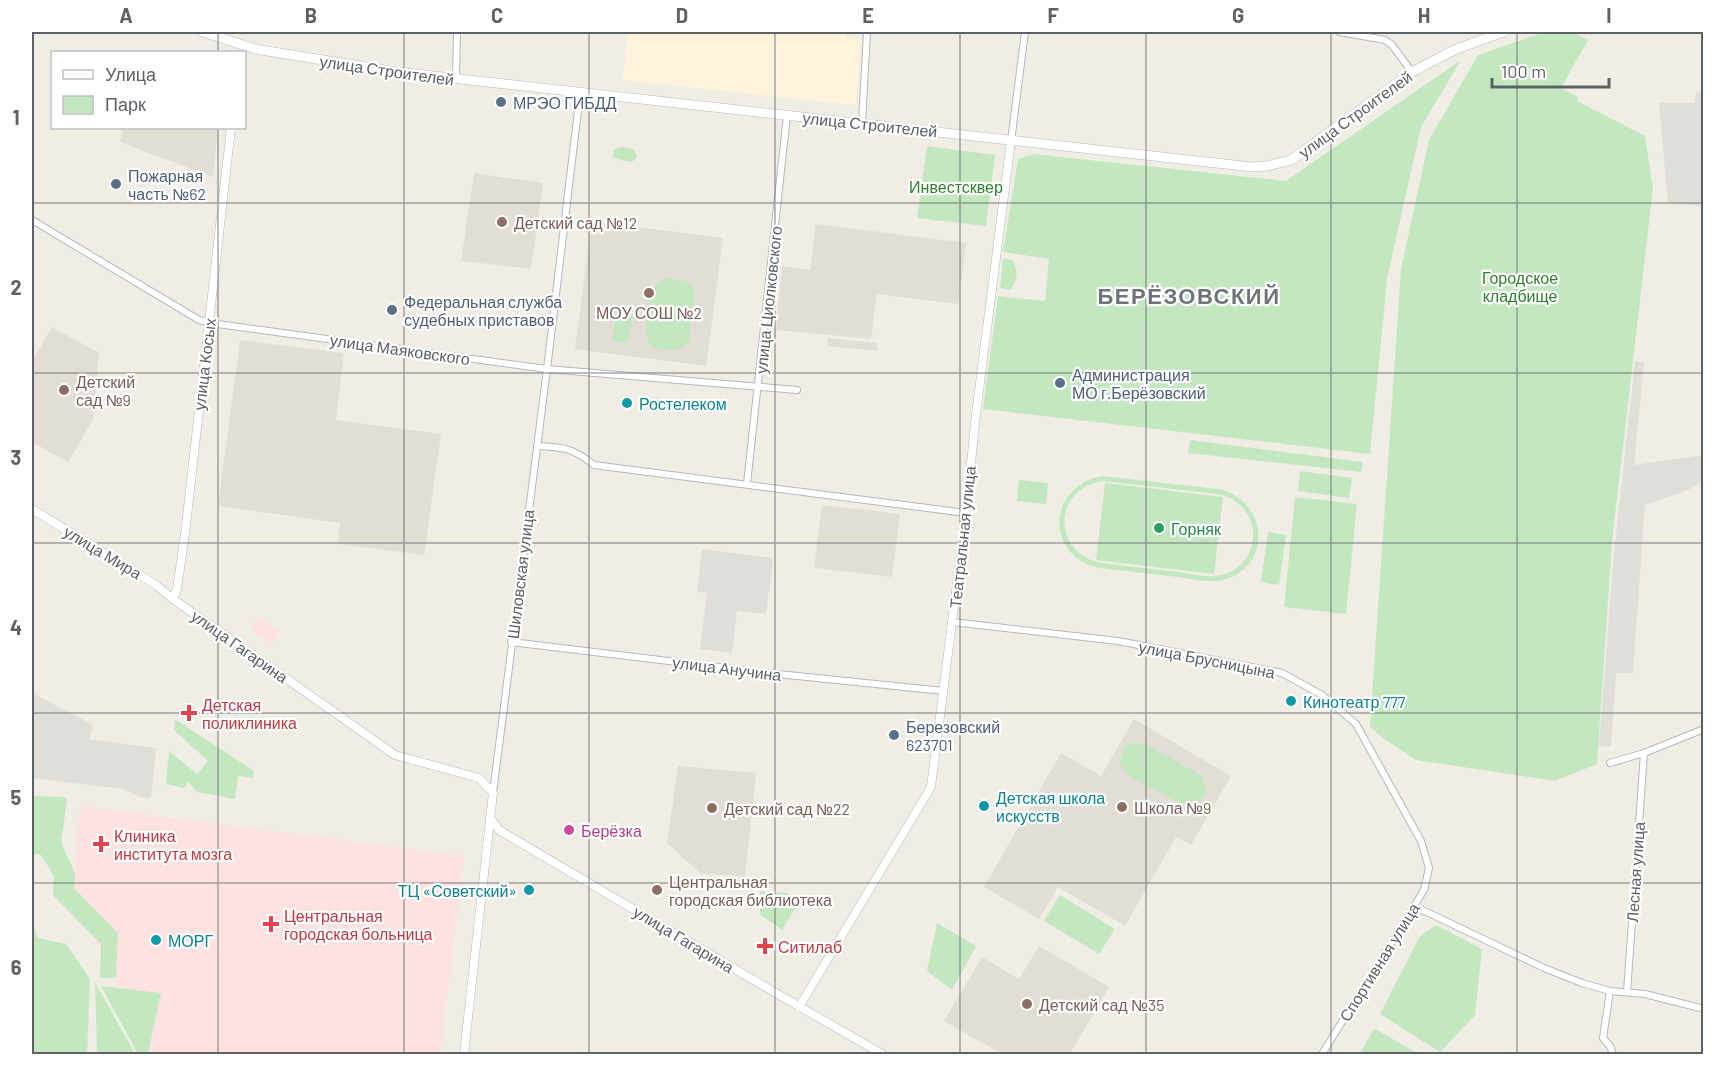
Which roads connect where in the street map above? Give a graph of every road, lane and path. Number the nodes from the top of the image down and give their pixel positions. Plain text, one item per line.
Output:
1 (203, 32) edge
2 (457, 32) edge
3 (867, 32) edge
4 (1025, 32) edge
5 (1340, 32) edge
6 (1503, 32) edge
7 (243, 49) edge
8 (1412, 72) junction
9 (456, 79) junction
10 (580, 94) junction
11 (787, 115) junction
12 (862, 123) junction
13 (231, 129) edge
14 (1011, 141) junction
15 (32, 220) edge
16 (209, 323) junction
17 (547, 369) junction
18 (759, 386) junction
19 (797, 390) dead end
20 (537, 446) junction
21 (747, 484) junction
22 (32, 509) edge
23 (966, 513) junction
24 (173, 599) junction
25 (952, 622) junction
26 (511, 642) junction
27 (944, 691) junction
28 (1704, 729) edge
29 (1644, 753) junction
30 (1610, 763) dead end
31 (493, 793) junction
32 (491, 819) junction
33 (1429, 868) joint
34 (1414, 906) junction
35 (1611, 991) junction
36 (1627, 992) junction
37 (799, 1007) junction
38 (1704, 1009) edge
39 (464, 1054) edge
40 (882, 1054) edge
41 (1322, 1054) edge
42 (1613, 1054) edge

1 - 7 main road, улица Строителей
2 - 9 street
3 - 12 street
4 - 14 street, Театральная улица
5 - 8 street
6 - 8 main road, улица Строителей
7 - 9 main road, улица Строителей
8 - 14 main road, улица Строителей
9 - 10 main road, улица Строителей
10 - 11 main road, улица Строителей
10 - 17 street, Шиловская улица
11 - 12 main road, улица Строителей
11 - 18 street, улица Циолковского
12 - 14 main road, улица Строителей
13 - 16 street, улица Косых
14 - 23 street, Театральная улица
15 - 16 street, улица Маяковского
16 - 17 street, улица Маяковского
16 - 24 street, улица Косых
17 - 18 street, улица Маяковского
17 - 20 street, Шиловская улица
18 - 19 street, улица Маяковского
18 - 21 street, улица Циолковского
20 - 21 street
20 - 26 street, Шиловская улица
21 - 23 street
22 - 24 street, улица Мира
23 - 25 street, Театральная улица
24 - 31 street, улица Гагарина
25 - 27 street, Театральная улица
25 - 33 street, улица Брусницына
26 - 27 street, улица Анучина
26 - 31 street, Шиловская улица
27 - 37 street, Театральная улица
28 - 29 street
29 - 30 street
29 - 36 street, Лесная улица
31 - 32 street, Шиловская улица
32 - 37 street, улица Гагарина
32 - 39 street, Шиловская улица
33 - 34 street, Спортивная улица
34 - 35 street
34 - 41 street, Спортивная улица
35 - 36 street
35 - 42 street
36 - 38 street
37 - 40 street, улица Гагарина

